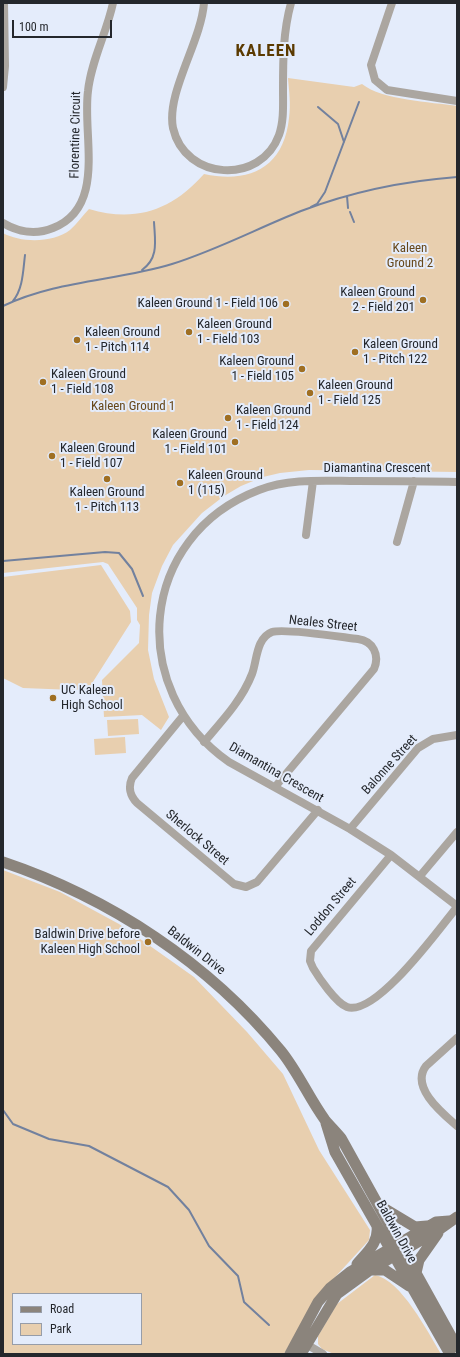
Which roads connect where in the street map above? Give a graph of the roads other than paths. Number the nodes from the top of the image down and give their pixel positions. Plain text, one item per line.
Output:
1 (4, 3) edge
2 (113, 3) edge
3 (204, 3) edge
4 (291, 3) edge
5 (392, 3) edge
6 (3, 87) edge
7 (457, 101) edge
8 (3, 223) edge
9 (313, 481) junction
10 (414, 481) junction
11 (457, 482) edge
12 (306, 535) dead end
13 (397, 542) dead end
14 (183, 716) junction
15 (457, 734) edge
16 (204, 742) junction
17 (275, 787) junction
18 (318, 810) junction
19 (350, 829) junction
20 (457, 832) edge
21 (391, 855) junction
22 (3, 862) edge
23 (420, 876) junction
24 (457, 907) edge
25 (457, 1038) edge
26 (326, 1120) junction
27 (457, 1126) edge
28 (379, 1205) junction
29 (453, 1219) edge
30 (377, 1226) junction
31 (436, 1227) junction
32 (396, 1250) junction
33 (370, 1270) junction
34 (350, 1272) junction
35 (416, 1273) junction
36 (411, 1287) junction
37 (457, 1347) edge
38 (304, 1349) edge
39 (290, 1354) edge
40 (324, 1354) edge
41 (450, 1354) edge

1 - 6 street
2 - 8 street, Florentine Circuit
3 - 4 street
5 - 7 street
9 - 10 street, Diamantina Crescent
9 - 12 street
9 - 14 street, Diamantina Crescent
10 - 11 street, Diamantina Crescent
10 - 13 street
14 - 16 street, Diamantina Crescent
14 - 18 street, Sherlock Street
15 - 19 street, Balonne Street
16 - 17 street, Diamantina Crescent
16 - 17 street, Neales Street
17 - 18 street, Diamantina Crescent
18 - 19 street, Diamantina Crescent
19 - 21 street, Diamantina Crescent
20 - 23 street
21 - 23 street, Diamantina Crescent
21 - 24 street, Loddon Street
22 - 26 main road, Baldwin Drive
23 - 24 street, Diamantina Crescent
25 - 27 street
26 - 28 main road, Baldwin Drive
26 - 30 main road, Baldwin Drive
28 - 31 main road
28 - 32 main road, Baldwin Drive
29 - 31 main road
30 - 32 main road, Baldwin Drive
30 - 34 main road
31 - 32 main road
31 - 35 main road
32 - 33 main road
32 - 34 main road
32 - 35 main road, Baldwin Drive
32 - 36 main road, Baldwin Drive
33 - 36 main road
33 - 38 main road
34 - 39 main road
35 - 37 main road, Baldwin Drive
36 - 41 main road, Baldwin Drive
38 - 40 street

